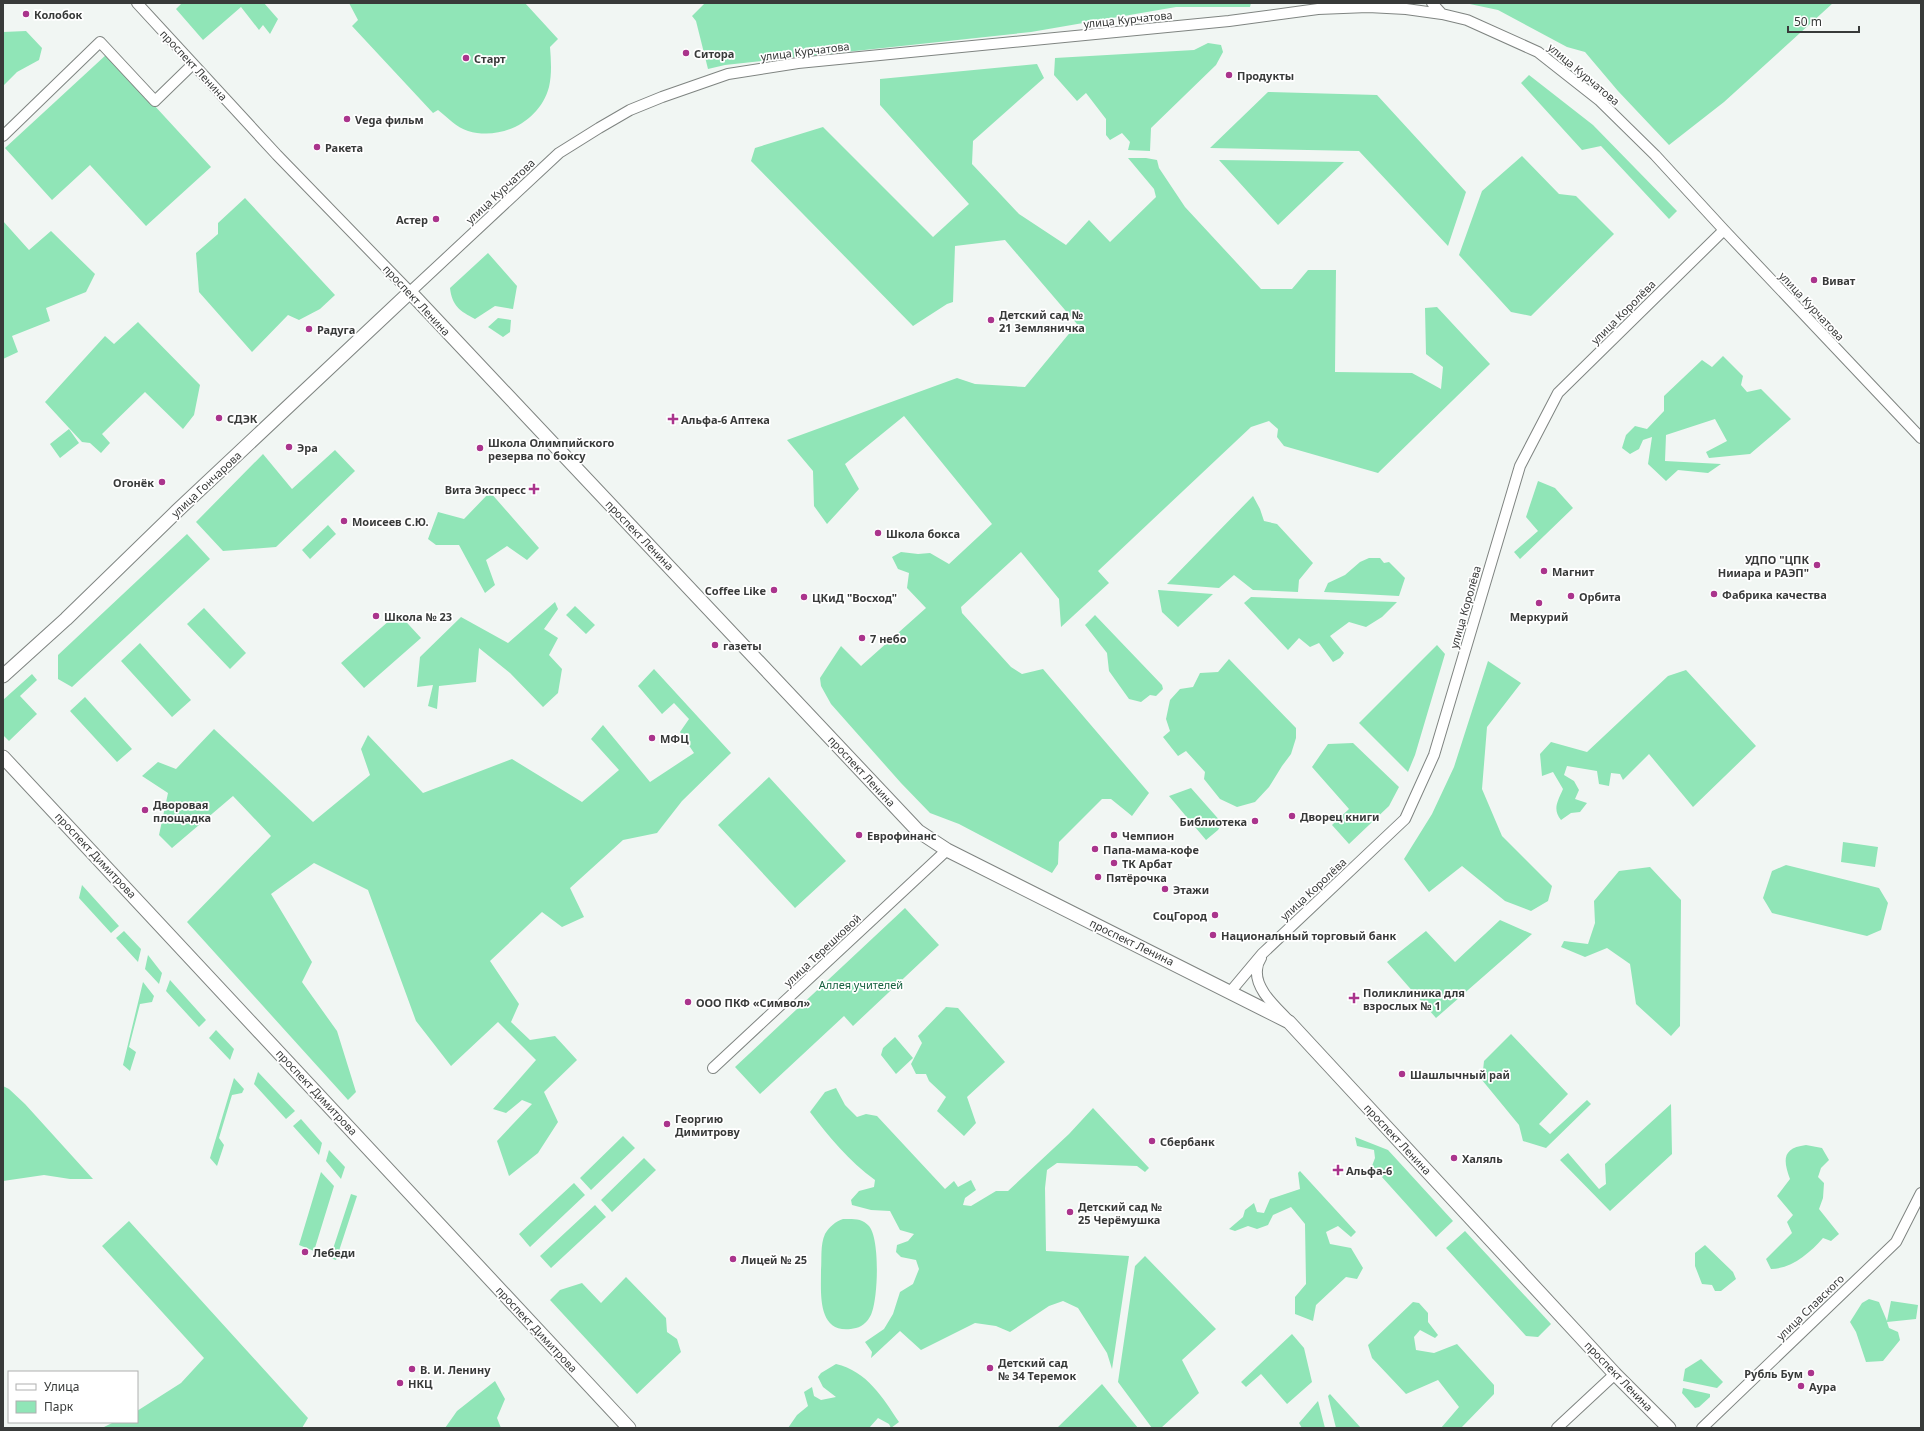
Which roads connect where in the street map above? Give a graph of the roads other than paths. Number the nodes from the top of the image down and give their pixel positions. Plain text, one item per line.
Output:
1 (137, 3) edge
2 (1432, 3) edge
3 (1372, 5) edge
4 (1406, 6) edge
5 (1442, 14) junction
6 (193, 64) junction
7 (3, 136) edge
8 (1724, 230) junction
9 (410, 292) junction
10 (1921, 438) edge
11 (3, 676) edge
12 (3, 758) edge
13 (947, 850) junction
14 (1262, 954) junction
15 (1231, 991) junction
16 (1289, 1022) junction
17 (713, 1068) dead end
18 (1921, 1193) edge
19 (1615, 1374) junction
20 (629, 1428) edge
21 (1557, 1428) edge
22 (1669, 1428) edge
23 (1702, 1428) edge

1 - 6 street, проспект Ленина
2 - 5 street
3 - 4 street, улица Курчатова
3 - 9 street, улица Курчатова
4 - 5 street, улица Курчатова
5 - 8 street, улица Курчатова
6 - 7 street
6 - 9 street, проспект Ленина
8 - 10 street, улица Курчатова
8 - 14 street, улица Королёва
9 - 11 main road, улица Гончарова
9 - 13 main road, проспект Ленина
12 - 20 main road, проспект Димитрова
13 - 15 main road, проспект Ленина
13 - 17 street, улица Терешковой
14 - 15 street, улица Королёва
14 - 16 street
15 - 16 main road, проспект Ленина
16 - 19 main road, проспект Ленина
18 - 23 street, улица Славского
19 - 21 street
19 - 22 main road, проспект Ленина

